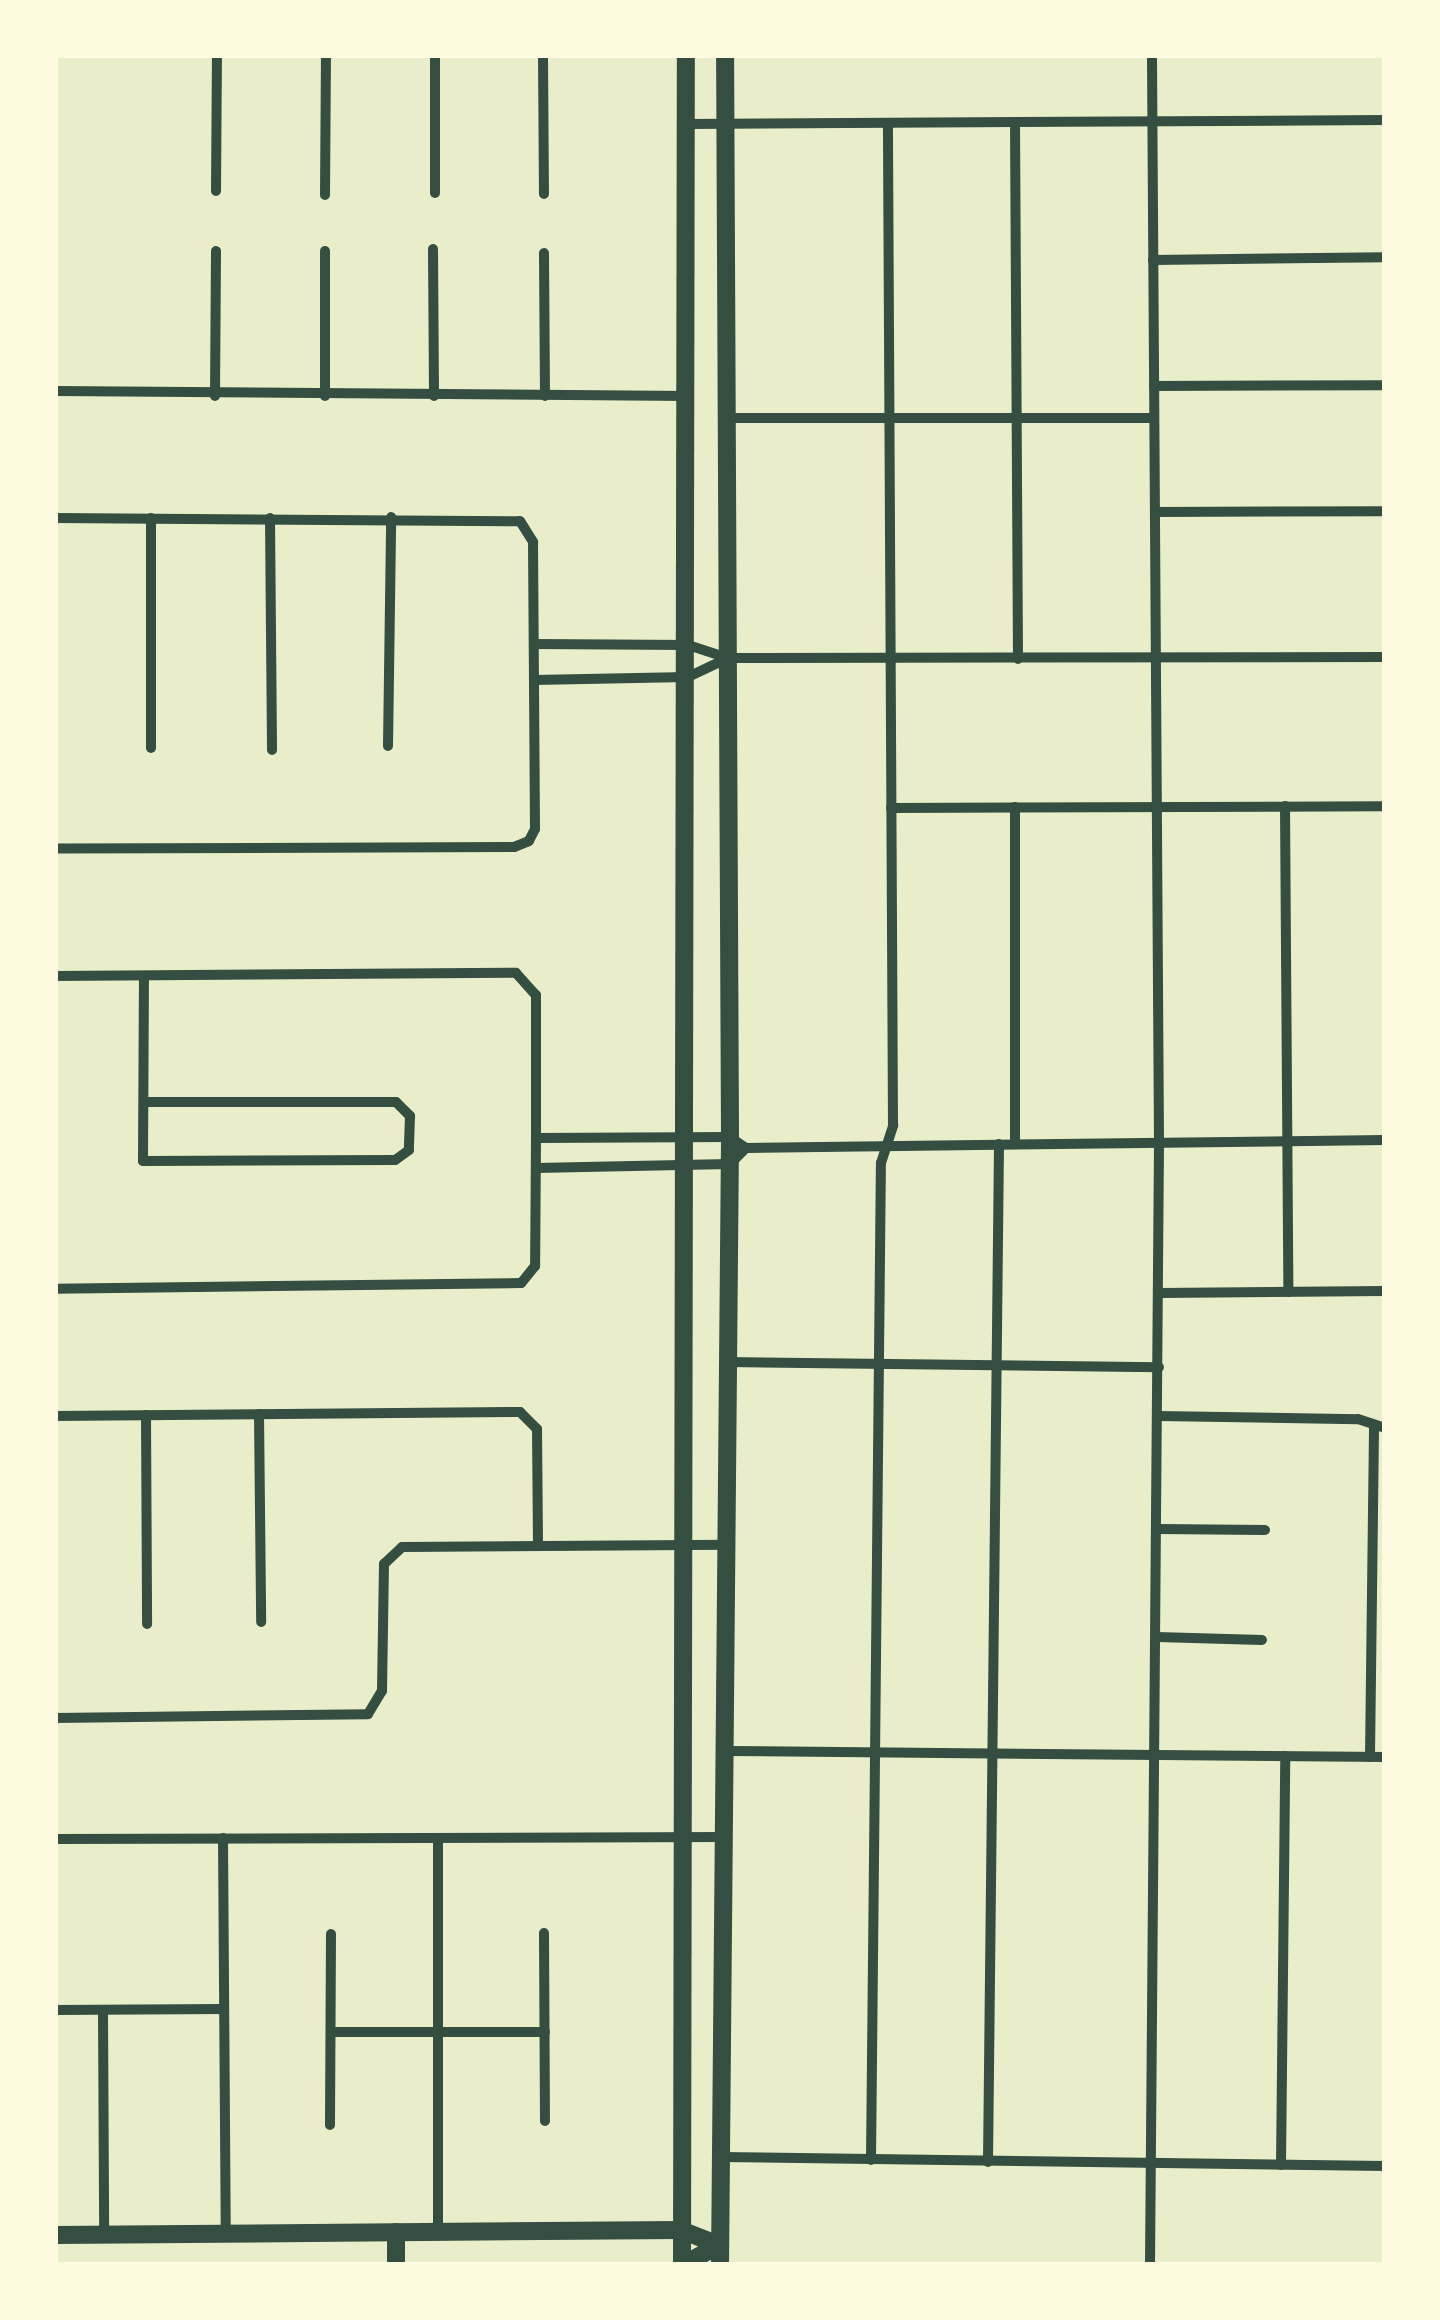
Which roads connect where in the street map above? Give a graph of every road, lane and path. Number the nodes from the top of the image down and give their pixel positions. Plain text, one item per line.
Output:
1 (217, 55) edge
2 (326, 55) edge
3 (435, 55) edge
4 (543, 55) edge
5 (686, 55) edge
6 (726, 55) edge
7 (1152, 55) edge
8 (1385, 120) edge
9 (1015, 122) junction
10 (1153, 122) junction
11 (726, 123) junction
12 (888, 123) junction
13 (687, 124) junction
14 (216, 191) dead end
15 (435, 193) dead end
16 (544, 194) dead end
17 (325, 195) dead end
18 (434, 250) dead end
19 (216, 251) dead end
20 (325, 251) dead end
21 (544, 253) dead end
22 (1385, 257) edge
23 (1153, 260) junction
24 (1385, 385) edge
25 (1154, 386) junction
26 (55, 391) edge
27 (215, 396) junction
28 (325, 396) junction
29 (434, 396) junction
30 (545, 396) junction
31 (688, 396) junction
32 (726, 418) junction
33 (889, 418) junction
34 (1016, 418) junction
35 (1154, 418) junction
36 (1385, 510) edge
37 (1155, 512) junction
38 (391, 517) junction
39 (55, 518) edge
40 (151, 518) junction
41 (270, 518) junction
42 (534, 644) junction
43 (688, 644) junction
44 (728, 658) junction
45 (890, 658) junction
46 (1385, 658) edge
47 (1018, 659) junction
48 (1156, 660) junction
49 (688, 677) junction
50 (534, 680) junction
51 (388, 746) dead end
52 (151, 748) dead end
53 (272, 750) dead end
54 (1157, 806) junction
55 (1285, 806) junction
56 (1385, 806) edge
57 (891, 808) junction
58 (1015, 808) junction
59 (55, 849) edge
60 (55, 976) edge
61 (144, 976) junction
62 (144, 1102) junction
63 (688, 1135) junction
64 (730, 1137) junction
65 (536, 1138) junction
66 (1385, 1140) edge
67 (1288, 1141) junction
68 (1159, 1142) junction
69 (999, 1144) junction
70 (1014, 1144) junction
71 (887, 1145) junction
72 (746, 1148) junction
73 (730, 1164) junction
74 (688, 1166) junction
75 (536, 1168) junction
76 (55, 1288) edge
77 (1385, 1291) edge
78 (1288, 1292) junction
79 (1158, 1293) junction
80 (728, 1362) junction
81 (880, 1364) junction
82 (997, 1366) junction
83 (1158, 1367) junction
84 (259, 1414) junction
85 (146, 1415) junction
86 (55, 1416) edge
87 (1158, 1416) junction
88 (1380, 1428) edge
89 (1158, 1529) junction
90 (1265, 1530) dead end
91 (687, 1545) junction
92 (727, 1545) junction
93 (538, 1546) junction
94 (261, 1622) dead end
95 (147, 1624) dead end
96 (1157, 1637) junction
97 (1262, 1640) dead end
98 (55, 1718) edge
99 (725, 1751) junction
100 (876, 1752) junction
101 (992, 1754) junction
102 (1157, 1755) junction
103 (1286, 1756) junction
104 (1370, 1757) junction
105 (1385, 1757) edge
106 (686, 1837) junction
107 (223, 1838) junction
108 (438, 1838) junction
109 (725, 1838) junction
110 (55, 1839) edge
111 (544, 1933) dead end
112 (331, 1934) dead end
113 (224, 2009) junction
114 (55, 2010) edge
115 (103, 2011) junction
116 (330, 2032) junction
117 (439, 2032) junction
118 (545, 2032) junction
119 (545, 2121) dead end
120 (330, 2125) dead end
121 (720, 2157) junction
122 (871, 2160) junction
123 (988, 2162) junction
124 (1152, 2164) junction
125 (1282, 2165) junction
126 (1385, 2166) edge
127 (681, 2230) junction
128 (396, 2232) junction
129 (438, 2232) junction
130 (226, 2234) junction
131 (55, 2235) edge
132 (104, 2235) junction
133 (719, 2245) junction
134 (396, 2265) edge
135 (682, 2265) edge
136 (720, 2265) edge
137 (1150, 2265) edge

1 - 14 street
2 - 17 street
3 - 15 street
4 - 16 street
5 - 13 street
6 - 11 street
7 - 10 street
8 - 10 street
9 - 10 street
9 - 12 street
9 - 34 street
10 - 23 street
11 - 12 street
11 - 13 street
11 - 32 street
12 - 33 street
13 - 31 street
18 - 29 street
19 - 27 street
20 - 28 street
21 - 30 street
22 - 23 street
23 - 25 street
24 - 25 street
25 - 35 street
26 - 27 street
27 - 28 street
28 - 29 street
29 - 30 street
30 - 31 street
31 - 43 street
32 - 33 street
32 - 44 street
33 - 34 street
33 - 45 street
34 - 35 street
34 - 47 street
35 - 37 street
36 - 37 street
37 - 48 street
38 - 41 street
38 - 42 street
38 - 51 street
39 - 40 street
40 - 41 street
40 - 52 street
41 - 53 street
42 - 43 street
42 - 50 street
43 - 44 street
43 - 49 street
44 - 45 street
44 - 49 street
44 - 64 street
45 - 47 street
45 - 57 street
46 - 48 street
47 - 48 street
48 - 54 street
49 - 50 street
49 - 63 street
50 - 59 street
54 - 55 street
54 - 58 street
54 - 68 street
55 - 56 street
55 - 67 street
57 - 58 street
57 - 71 street
58 - 70 street
60 - 61 street
61 - 62 street
61 - 65 street
62 - 62 street
63 - 64 street
63 - 65 street
63 - 74 street
64 - 72 street
64 - 73 street
65 - 75 street
66 - 67 street
67 - 68 street
67 - 78 street
68 - 70 street
68 - 79 street
69 - 70 street
69 - 71 street
69 - 82 street
71 - 72 street
71 - 81 street
72 - 73 street
73 - 74 street
73 - 80 street
74 - 75 street
74 - 91 street
75 - 76 street
77 - 78 street
78 - 79 street
79 - 83 street
80 - 81 street
80 - 92 street
81 - 82 street
81 - 100 street
82 - 83 street
82 - 101 street
83 - 87 street
84 - 85 street
84 - 93 street
84 - 94 street
85 - 86 street
85 - 95 street
87 - 88 street
87 - 89 street
88 - 104 street
89 - 90 street
89 - 96 street
91 - 92 street
91 - 93 street
91 - 106 street
92 - 99 street
93 - 98 street
96 - 97 street
96 - 102 street
99 - 100 street
99 - 109 street
100 - 101 street
100 - 122 street
101 - 102 street
101 - 123 street
102 - 103 street
102 - 124 street
103 - 104 street
103 - 125 street
104 - 105 street
106 - 108 street
106 - 109 street
106 - 127 street
107 - 108 street
107 - 110 street
107 - 113 street
108 - 117 street
109 - 121 street
111 - 118 street
112 - 116 street
113 - 115 street
113 - 130 street
114 - 115 street
115 - 132 street
116 - 117 street
116 - 120 street
117 - 118 street
117 - 129 street
118 - 119 street
121 - 122 street
121 - 133 street
122 - 123 street
123 - 124 street
124 - 125 street
124 - 137 street
125 - 126 street
127 - 129 street
127 - 133 street
127 - 135 street
128 - 129 street
128 - 130 street
128 - 134 street
130 - 132 street
131 - 132 street
133 - 135 street
133 - 136 street

